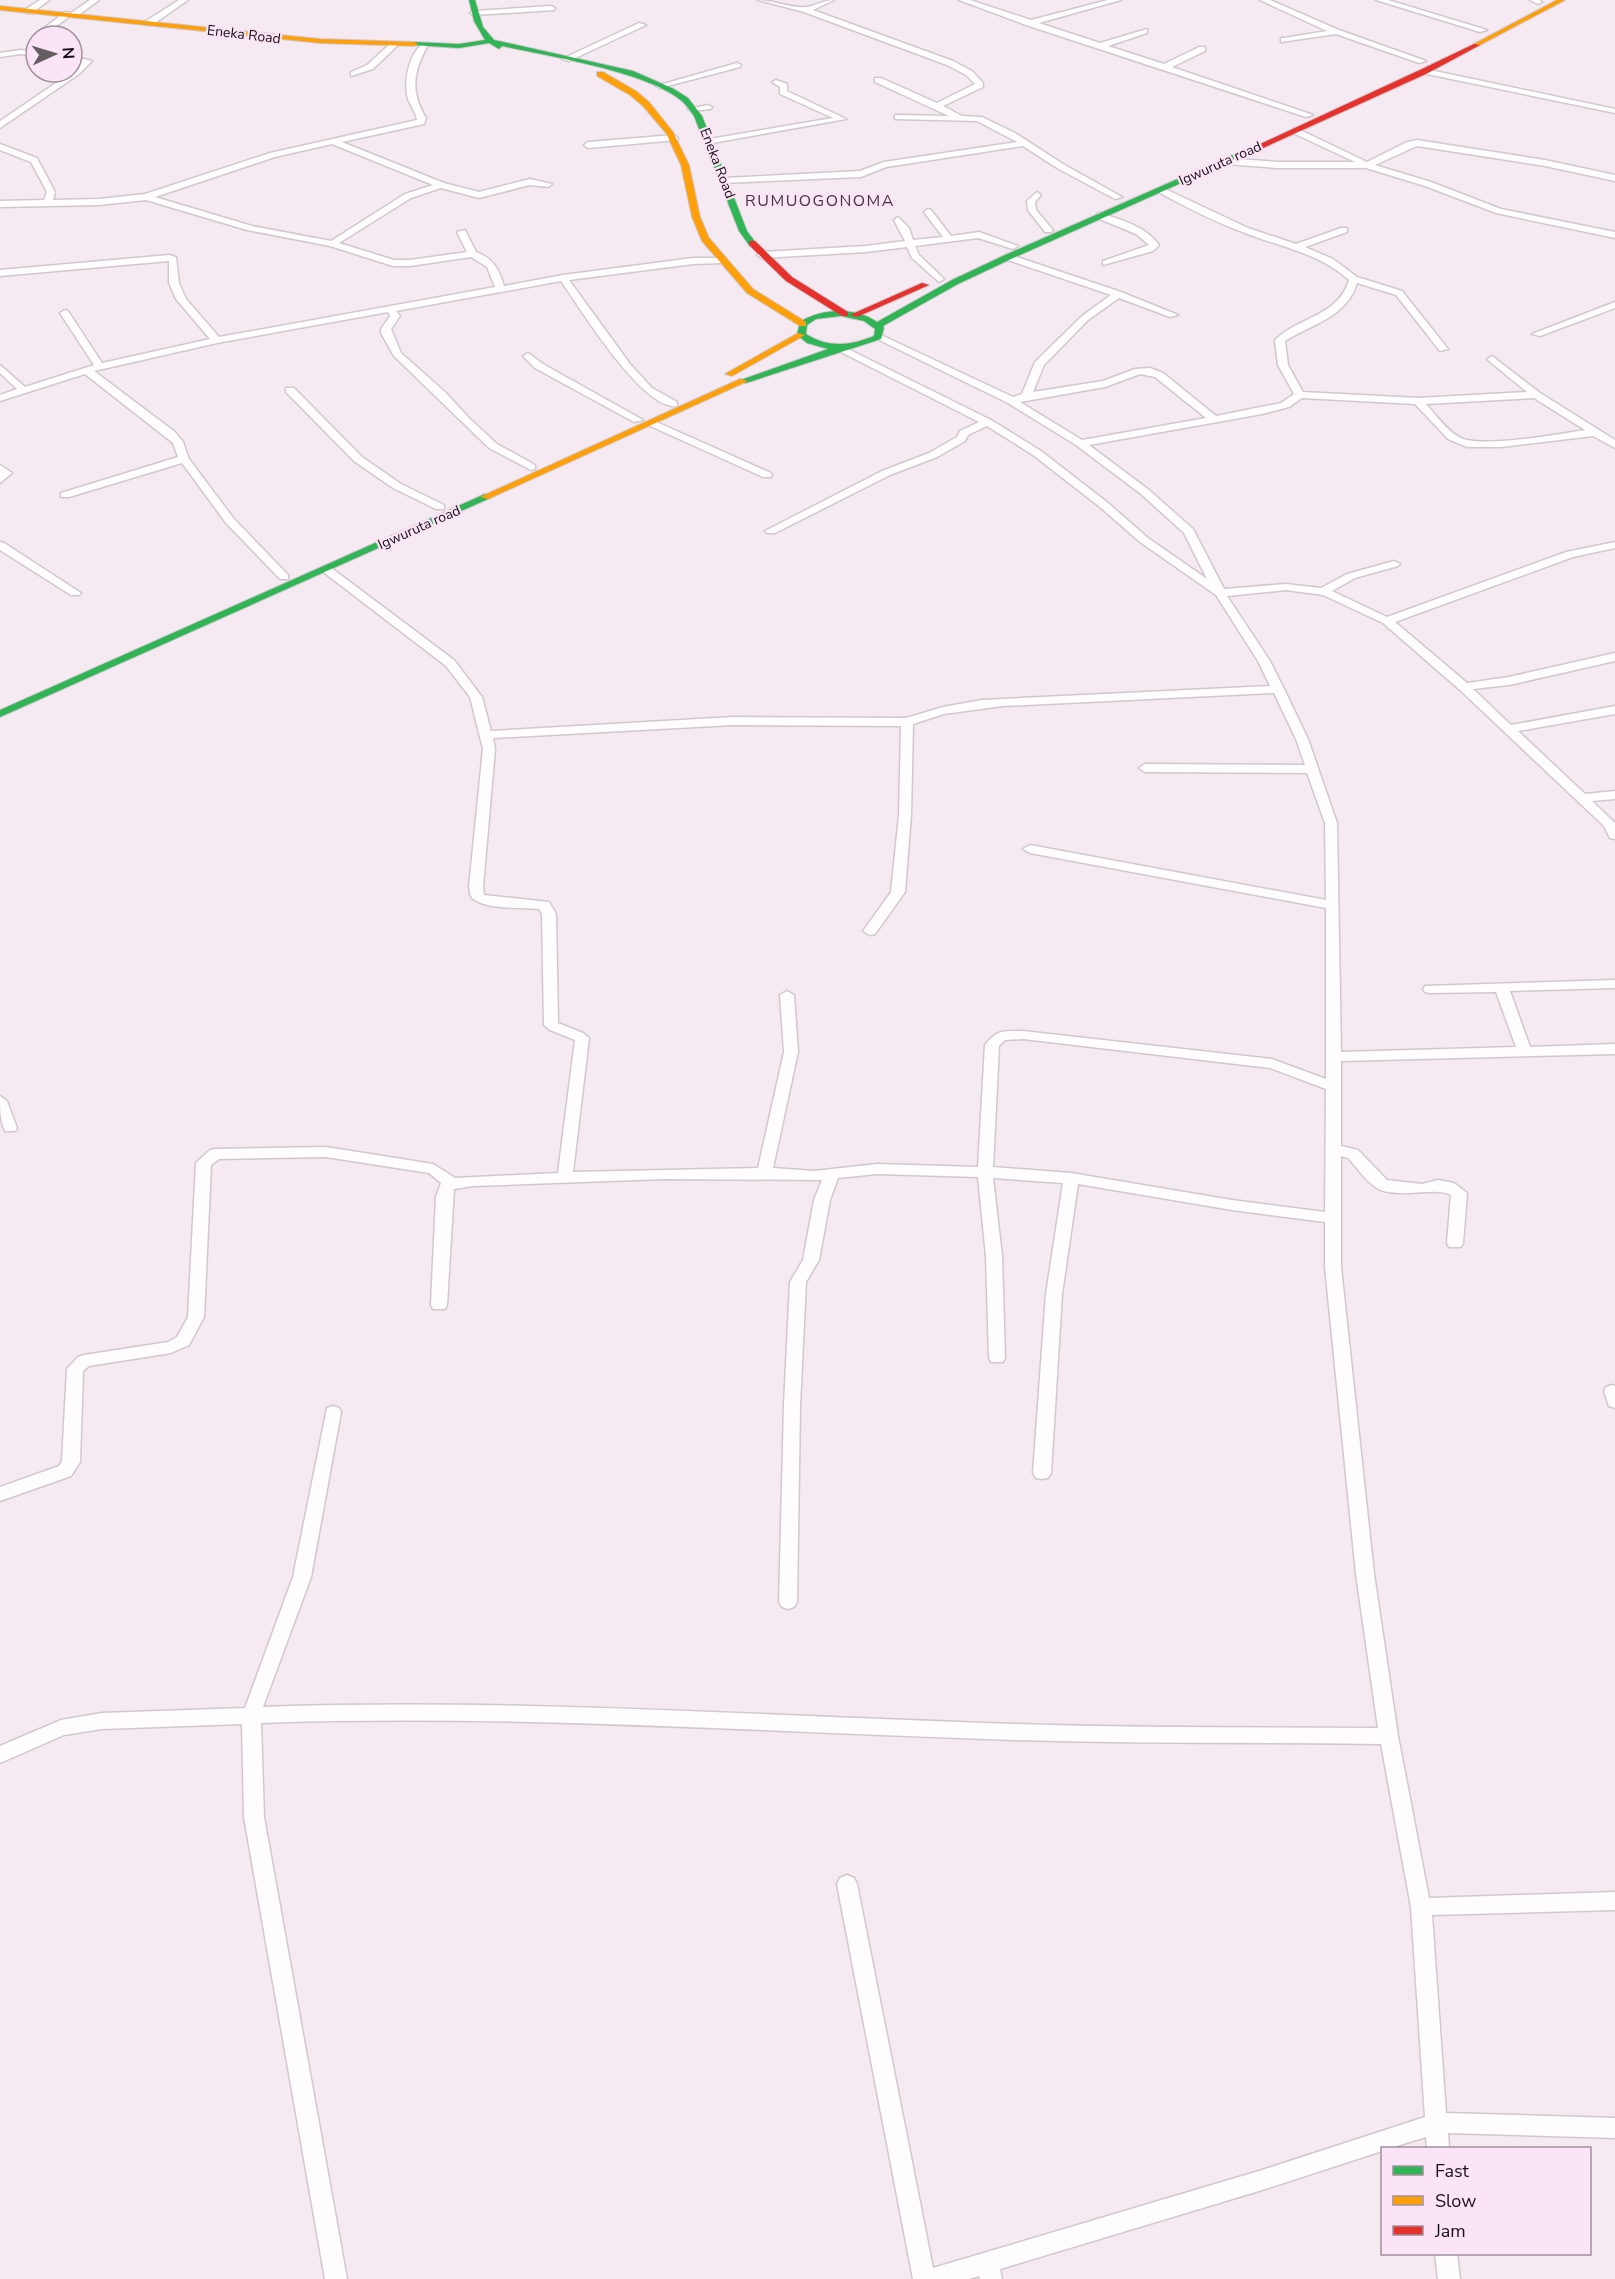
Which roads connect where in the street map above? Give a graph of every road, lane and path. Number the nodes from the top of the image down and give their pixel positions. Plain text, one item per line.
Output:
1 (45, 0) edge
2 (95, 0) edge
3 (184, 0) edge
4 (762, 0) edge
5 (830, 0) edge
6 (963, 0) edge
7 (1117, 0) edge
8 (1264, 0) edge
9 (1380, 0) edge
10 (1562, 0) edge
11 (1538, 1) edge
12 (473, 6) edge
13 (0, 8) edge
14 (551, 8) dead end
15 (806, 10) junction
16 (29, 11) junction
17 (71, 14) junction
18 (149, 23) junction
19 (1029, 23) junction
20 (56, 24) edge
21 (642, 25) dead end
22 (1483, 30) junction
23 (1144, 31) dead end
24 (1336, 32) junction
25 (1284, 40) dead end
26 (489, 41) junction
27 (394, 45) junction
28 (424, 45) junction
29 (1099, 46) junction
30 (24, 48) edge
31 (1202, 49) dead end
32 (20, 52) junction
33 (24, 52) edge
34 (0, 55) edge
35 (566, 59) junction
36 (737, 65) dead end
37 (1423, 66) junction
38 (1163, 68) junction
39 (354, 74) dead end
40 (878, 80) dead end
41 (776, 82) dead end
42 (59, 84) edge
43 (660, 86) junction
44 (937, 106) junction
45 (708, 107) dead end
46 (692, 109) junction
47 (1614, 110) edge
48 (1309, 115) junction
49 (898, 117) dead end
50 (958, 117) junction
51 (0, 125) edge
52 (1296, 131) junction
53 (674, 138) junction
54 (334, 142) junction
55 (710, 142) junction
56 (1026, 143) junction
57 (588, 145) dead end
58 (0, 147) edge
59 (1224, 161) junction
60 (1367, 165) junction
61 (1615, 178) edge
62 (725, 181) junction
63 (548, 184) dead end
64 (441, 185) junction
65 (1161, 190) junction
66 (1037, 195) dead end
67 (147, 197) junction
68 (1118, 197) junction
69 (48, 203) junction
70 (0, 204) edge
71 (928, 212) dead end
72 (1101, 216) junction
73 (898, 220) dead end
74 (1048, 230) junction
75 (1344, 230) dead end
76 (462, 232) dead end
77 (1614, 234) edge
78 (949, 239) junction
79 (332, 244) junction
80 (909, 245) junction
81 (1297, 247) junction
82 (1011, 251) junction
83 (472, 254) junction
84 (762, 255) junction
85 (723, 260) junction
86 (1107, 263) dead end
87 (0, 273) edge
88 (563, 278) junction
89 (939, 279) junction
90 (1354, 279) junction
91 (500, 288) junction
92 (1118, 294) junction
93 (1615, 305) edge
94 (390, 308) junction
95 (65, 313) dead end
96 (850, 314) junction
97 (1173, 315) dead end
98 (802, 329) junction
99 (878, 331) junction
100 (1537, 334) dead end
101 (217, 340) junction
102 (840, 348) junction
103 (1443, 349) dead end
104 (528, 356) dead end
105 (1492, 359) dead end
106 (100, 367) junction
107 (0, 368) edge
108 (86, 370) junction
109 (23, 390) junction
110 (290, 390) dead end
111 (1300, 395) junction
112 (1536, 395) junction
113 (1026, 396) junction
114 (0, 398) edge
115 (1012, 401) junction
116 (1418, 401) junction
117 (673, 404) junction
118 (1215, 420) junction
119 (645, 421) junction
120 (987, 422) junction
121 (1597, 432) junction
122 (1080, 443) junction
123 (1615, 445) edge
124 (184, 459) junction
125 (531, 467) junction
126 (0, 468) edge
127 (767, 475) dead end
128 (0, 480) edge
129 (65, 495) dead end
130 (440, 507) junction
131 (771, 531) dead end
132 (0, 545) edge
133 (1615, 545) edge
134 (1394, 564) dead end
135 (326, 569) junction
136 (284, 577) junction
137 (1322, 592) junction
138 (75, 593) dead end
139 (1220, 593) junction
140 (1388, 621) junction
141 (1615, 657) edge
142 (1464, 687) junction
143 (1278, 689) junction
144 (0, 703) edge
145 (1615, 710) edge
146 (0, 714) edge
147 (908, 722) junction
148 (1509, 729) junction
149 (486, 735) junction
150 (1145, 768) dead end
151 (1312, 769) junction
152 (1615, 795) edge
153 (1582, 798) junction
154 (1615, 835) edge
155 (1030, 849) dead end
156 (1333, 905) junction
157 (870, 931) dead end
158 (1615, 984) edge
159 (1501, 987) junction
160 (1430, 989) dead end
161 (787, 995) dead end
162 (1615, 1049) edge
163 (1524, 1050) junction
164 (1334, 1057) junction
165 (1335, 1088) junction
166 (0, 1101) edge
167 (10, 1128) dead end
168 (1334, 1149) junction
169 (985, 1172) junction
170 (764, 1173) junction
171 (831, 1174) junction
172 (565, 1177) junction
173 (1071, 1178) junction
174 (452, 1184) junction
175 (1333, 1218) junction
176 (1455, 1243) dead end
177 (439, 1305) dead end
178 (997, 1358) dead end
179 (333, 1412) dead end
180 (1042, 1473) dead end
181 (0, 1494) edge
182 (788, 1602) dead end
183 (251, 1716) junction
184 (1389, 1736) junction
185 (0, 1755) edge
186 (847, 1884) dead end
187 (1615, 1901) edge
188 (1421, 1907) junction
189 (1437, 2123) junction
190 (1615, 2128) edge
191 (1438, 2147) edge
192 (1446, 2255) edge
193 (990, 2271) edge
194 (336, 2279) edge
195 (924, 2279) edge
196 (932, 2279) edge
197 (1449, 2279) edge

1 - 16 street
2 - 17 street
3 - 18 street
4 - 15 street
5 - 15 street
6 - 19 street
7 - 19 street
8 - 24 street
9 - 22 street
10 - 37 main road, Igwuruta road
11 - 22 main road, Igwuruta road
12 - 14 street
12 - 26 main road
13 - 16 main road, Eneka Road
15 - 44 street
16 - 17 main road, Eneka Road
17 - 18 main road, Eneka Road
17 - 20 street
18 - 27 main road, Eneka Road
19 - 29 street
21 - 35 street
22 - 37 main road, Igwuruta road
23 - 29 street
24 - 25 street
24 - 37 street
26 - 28 main road, Eneka Road
26 - 35 main road, Eneka Road
26 - 53 main road, Eneka Road
27 - 28 main road, Eneka Road
27 - 39 street
28 - 54 street
29 - 38 street
30 - 32 street
31 - 38 street
32 - 33 street
32 - 34 street
35 - 43 main road, Eneka Road
36 - 43 street
37 - 47 street
37 - 48 main road, Igwuruta road
37 - 52 main road, Igwuruta road
38 - 48 street
40 - 44 street
41 - 55 street
42 - 51 street
43 - 46 main road, Eneka Road
44 - 50 street
45 - 46 street
46 - 55 main road, Eneka Road
48 - 68 main road, Igwuruta road
49 - 50 street
50 - 56 street
52 - 59 main road, Igwuruta road
52 - 60 street
53 - 57 street
53 - 85 main road, Eneka Road
54 - 64 street
54 - 67 street
55 - 62 main road, Eneka Road
56 - 62 street
56 - 68 street
58 - 69 street
59 - 60 street
59 - 65 main road, Igwuruta road
60 - 61 street
60 - 77 street
62 - 84 main road, Eneka Road
63 - 64 street
64 - 79 street
65 - 72 main road, Igwuruta road
65 - 81 street
66 - 74 street
67 - 69 street
67 - 79 street
68 - 74 main road, Igwuruta road
69 - 70 street
71 - 78 street
72 - 82 main road, Igwuruta road
72 - 86 street
73 - 80 street
74 - 82 main road, Igwuruta road
75 - 81 street
76 - 83 street
78 - 80 street
78 - 82 street
79 - 83 street
80 - 84 street
80 - 89 street
81 - 90 street
82 - 89 main road, Igwuruta road
82 - 92 street
82 - 99 main road, Igwuruta road
83 - 91 street
84 - 96 main road, Eneka Road
85 - 88 street
85 - 98 main road, Eneka Road
87 - 101 street
88 - 91 street
88 - 117 street
89 - 96 main road, Igwuruta road
90 - 103 street
90 - 111 street
91 - 94 street
92 - 97 street
92 - 113 street
93 - 100 street
94 - 101 street
94 - 125 street
95 - 106 street
96 - 98 main road, Igwuruta road
96 - 99 main road, Eneka Road
98 - 102 main road, Eneka Road
98 - 117 main road, Igwuruta road
99 - 102 main road, Igwuruta road
99 - 115 street
101 - 106 street
102 - 119 main road, Igwuruta road
102 - 120 street
104 - 119 street
105 - 112 street
106 - 108 street
107 - 109 street
108 - 109 street
108 - 124 street
109 - 114 street
110 - 130 street
111 - 116 street
111 - 118 street
112 - 116 street
112 - 121 street
113 - 115 street
113 - 118 street
115 - 122 street
116 - 121 street
117 - 119 main road, Igwuruta road
118 - 122 street
119 - 125 main road, Igwuruta road
119 - 127 street
119 - 135 main road, Igwuruta road
120 - 131 street
120 - 139 street
121 - 123 street
122 - 139 street
124 - 129 street
124 - 136 street
125 - 130 main road, Igwuruta road
126 - 128 street
130 - 136 main road, Igwuruta road
132 - 138 street
133 - 140 street
134 - 137 street
135 - 146 main road, Igwuruta road
135 - 149 street
136 - 144 main road, Igwuruta road
137 - 139 street
137 - 140 street
139 - 143 street
140 - 142 street
141 - 142 street
142 - 148 street
143 - 147 street
143 - 151 street
145 - 148 street
147 - 149 street
147 - 157 street
148 - 153 street
149 - 172 street
150 - 151 street
151 - 156 street
152 - 153 street
153 - 154 street
155 - 156 street
156 - 164 street
158 - 159 street
159 - 160 street
159 - 163 street
161 - 170 street
162 - 163 street
163 - 164 street
164 - 165 street
165 - 168 street
165 - 169 street
166 - 167 street
168 - 175 street
168 - 176 street
169 - 171 street
169 - 173 street
169 - 178 street
170 - 171 street
170 - 172 street
171 - 182 street
172 - 174 street
173 - 175 street
173 - 180 street
174 - 177 street
174 - 181 street
175 - 184 street
179 - 183 street
183 - 184 street
183 - 185 street
183 - 194 street
184 - 188 street
186 - 195 street
187 - 188 street
188 - 189 street
189 - 190 street
189 - 191 street
189 - 193 street
192 - 197 street
193 - 196 street

